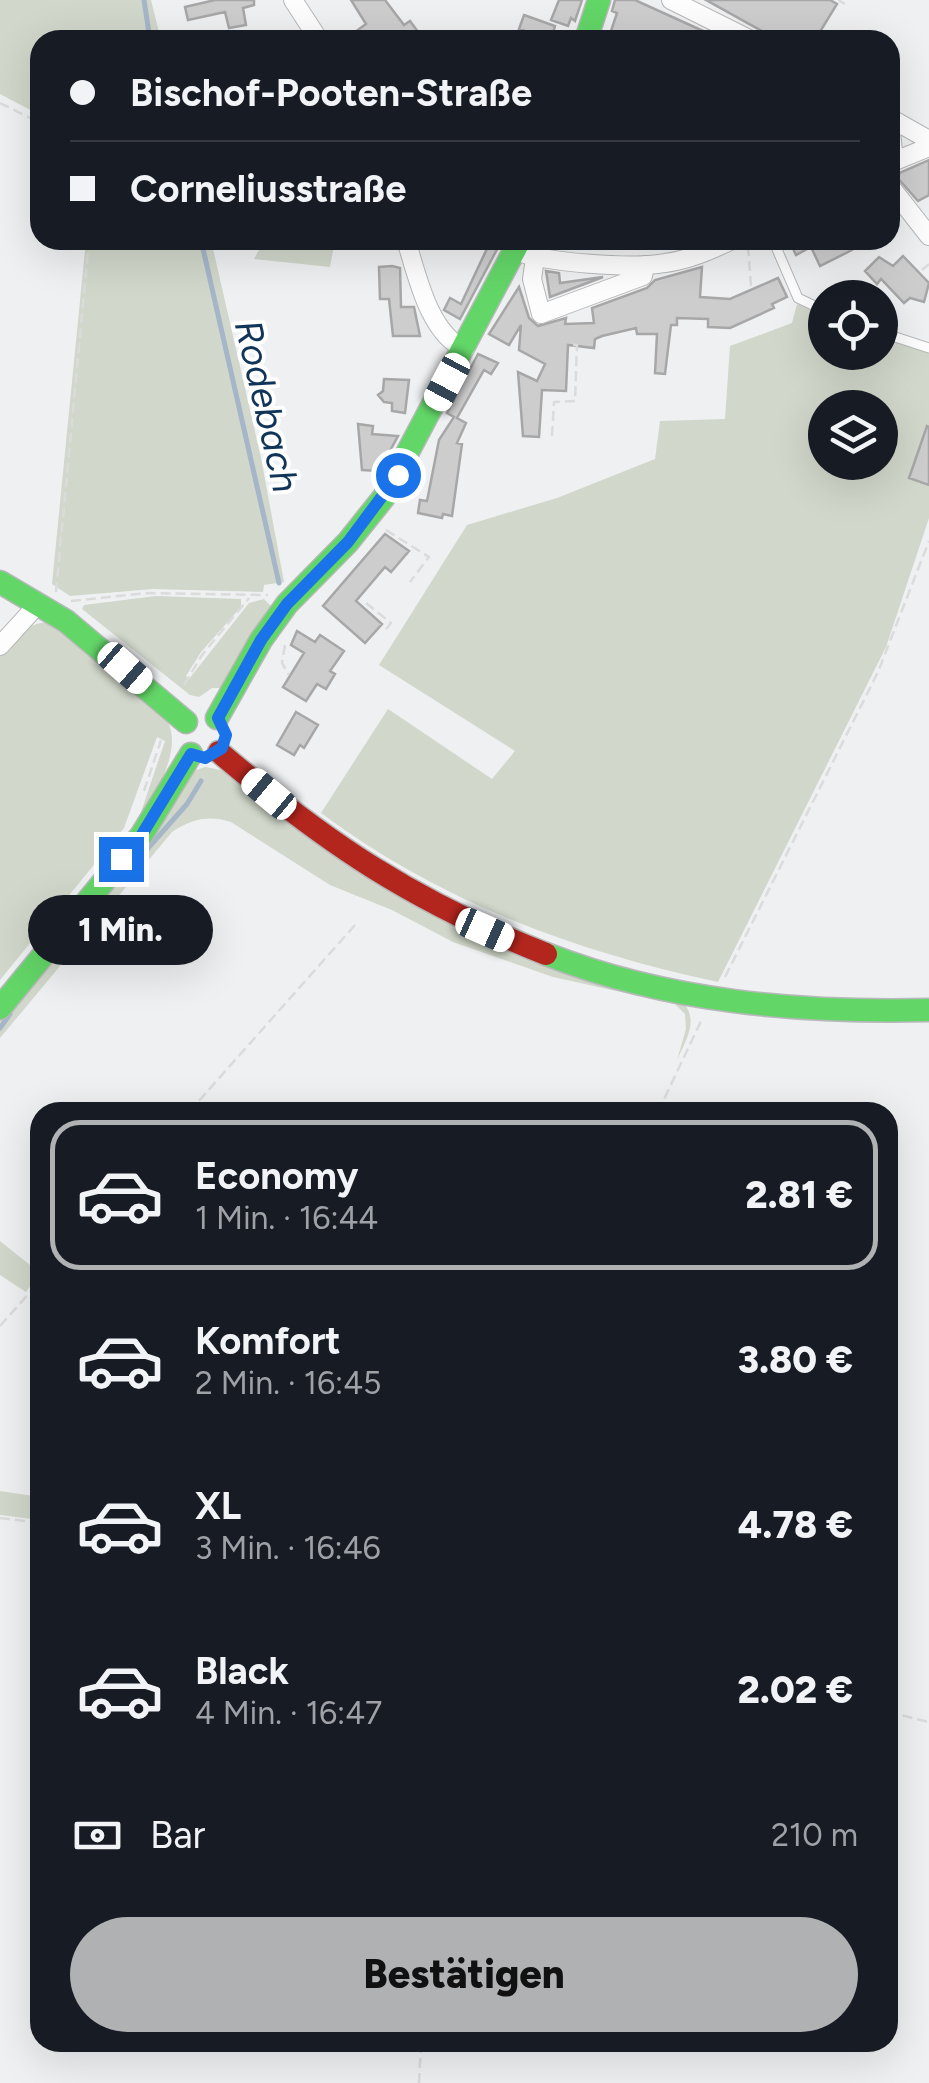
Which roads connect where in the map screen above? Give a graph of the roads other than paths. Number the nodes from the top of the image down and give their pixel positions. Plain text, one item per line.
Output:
1 (293, 0) edge
2 (599, 0) edge
3 (671, 0) edge
4 (313, 30) edge
5 (589, 30) edge
6 (731, 30) edge
7 (900, 124) edge
8 (929, 143) edge
9 (900, 158) edge
10 (900, 199) edge
11 (929, 236) edge
12 (409, 250) edge
13 (524, 250) edge
14 (707, 250) edge
15 (777, 250) edge
16 (645, 265) junction
17 (808, 303) edge
18 (898, 338) edge
19 (929, 348) edge
20 (465, 349) junction
21 (0, 582) edge
22 (50, 602) junction
23 (0, 646) edge
24 (218, 718) junction
25 (186, 722) junction
26 (218, 752) junction
27 (191, 754) junction
28 (0, 1008) edge
29 (929, 1010) edge

1 - 4 street
2 - 5 street
3 - 6 street
7 - 8 street
8 - 9 street
10 - 11 street
12 - 20 street
13 - 16 street
13 - 16 street
13 - 20 street
14 - 16 street
15 - 17 lane
18 - 19 lane
20 - 24 street
21 - 22 street
22 - 23 street
22 - 25 street
24 - 25 street
24 - 26 street
25 - 27 street
26 - 27 street
26 - 29 street
27 - 28 street

